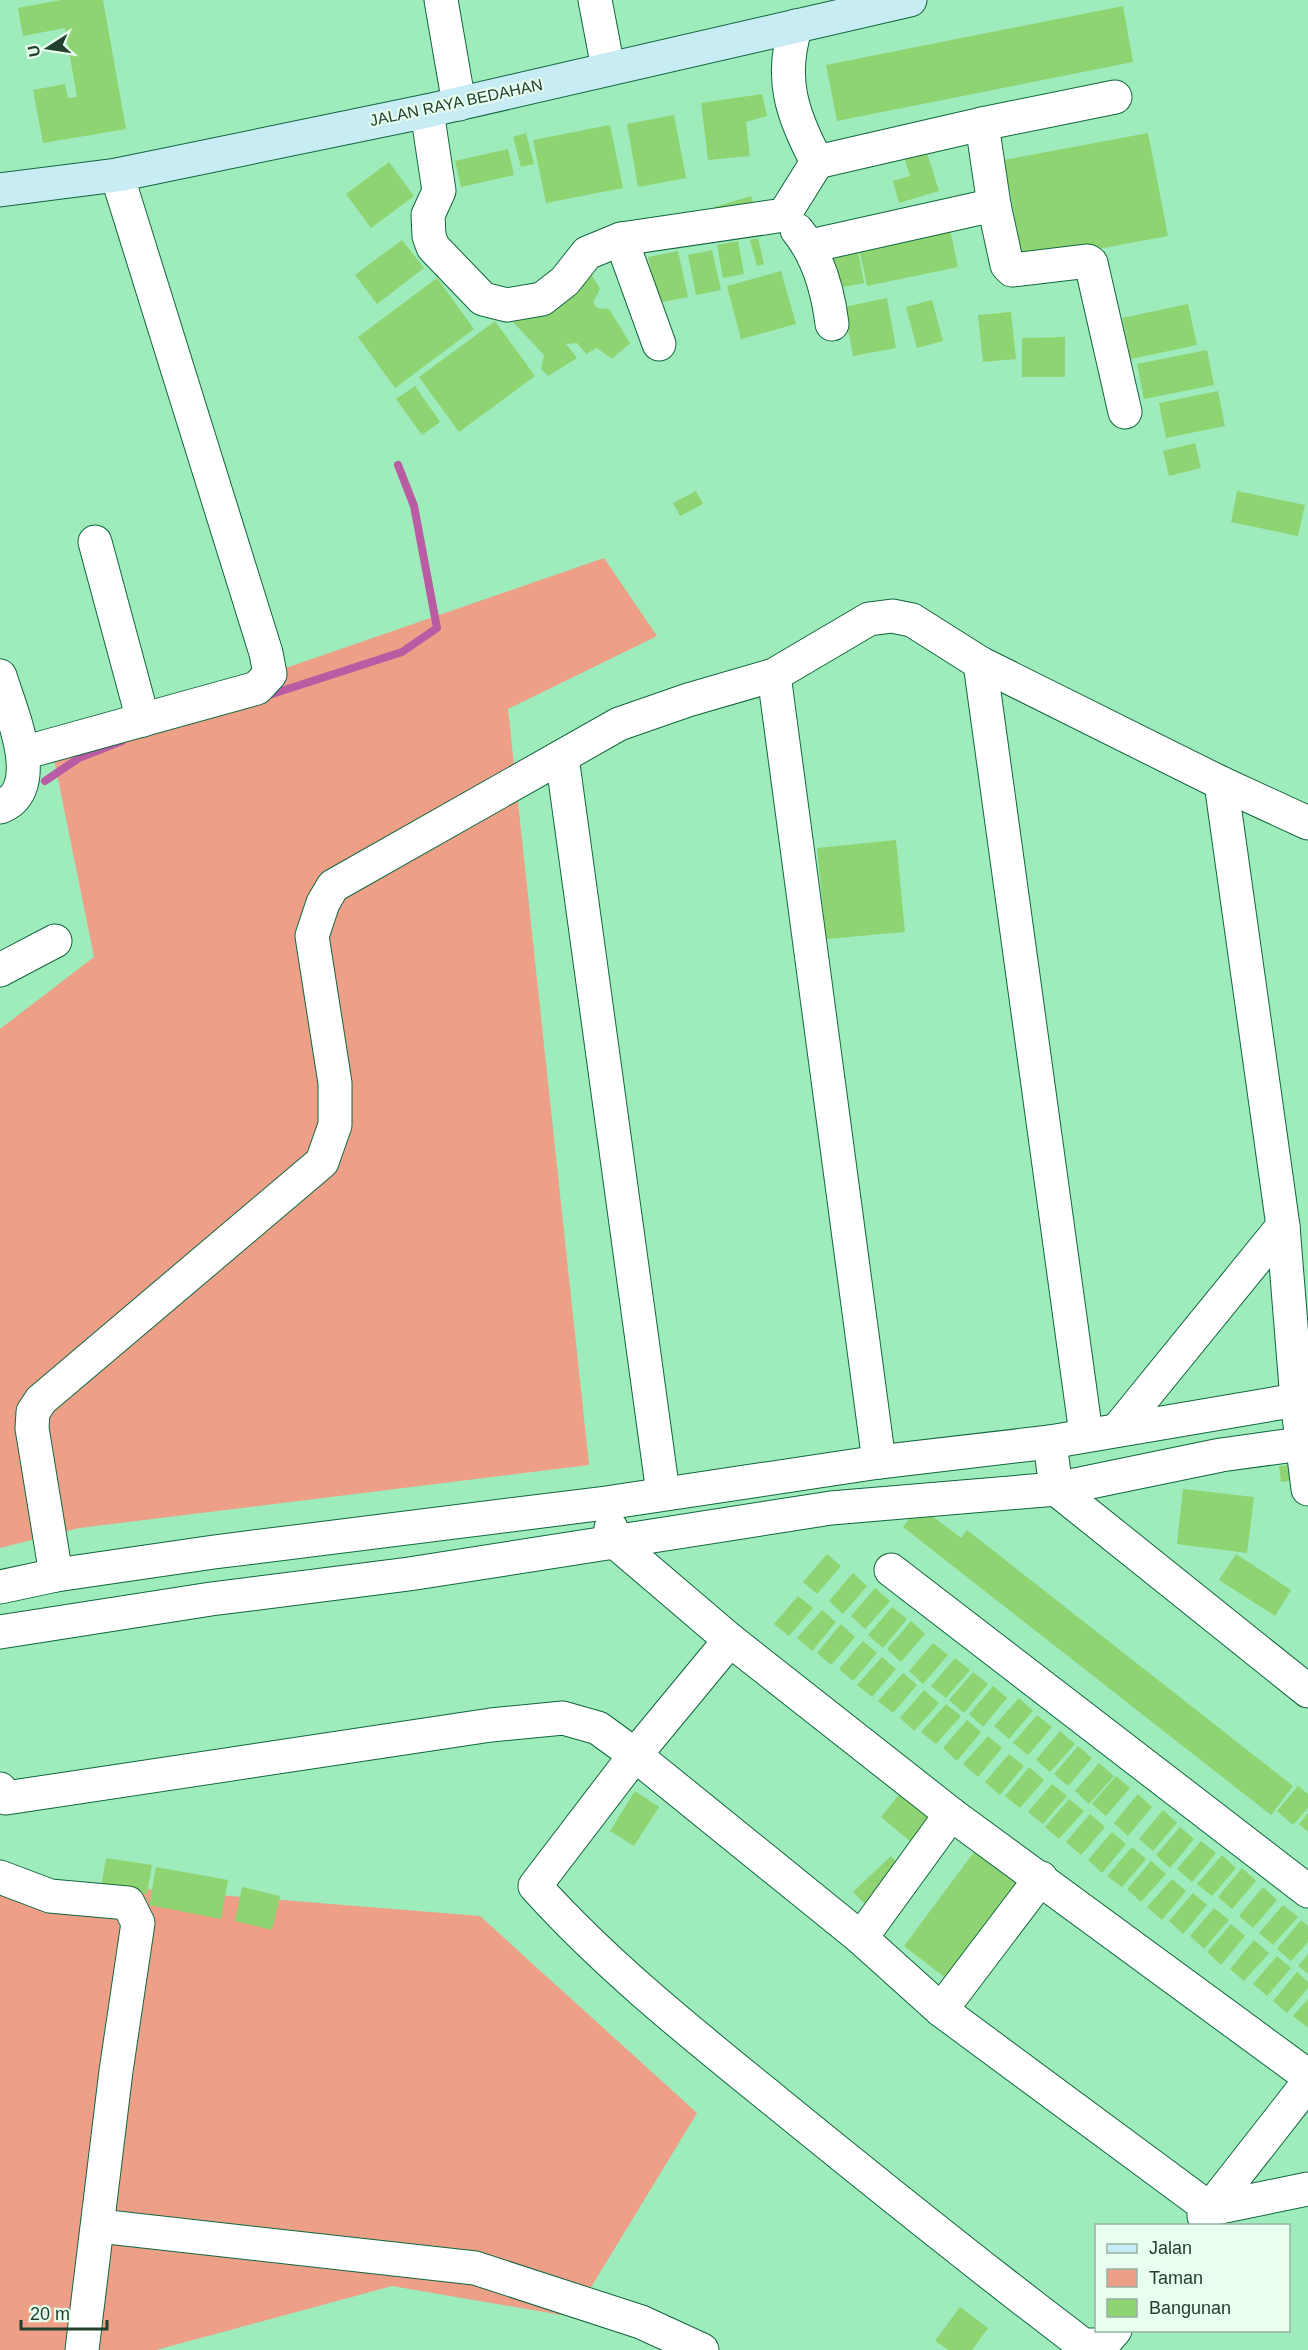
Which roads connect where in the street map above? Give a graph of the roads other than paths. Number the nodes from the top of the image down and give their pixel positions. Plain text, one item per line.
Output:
1 (441, 0) edge
2 (596, 0) edge
3 (910, 0) edge
4 (796, 26) junction
5 (608, 68) junction
6 (1114, 97) dead end
7 (459, 104) junction
8 (427, 111) junction
9 (982, 123) junction
10 (817, 162) junction
11 (117, 175) junction
12 (0, 190) edge
13 (994, 205) junction
14 (784, 215) junction
15 (621, 239) junction
16 (810, 246) junction
17 (832, 324) dead end
18 (659, 344) dead end
19 (1125, 412) dead end
20 (95, 542) dead end
21 (980, 663) junction
22 (774, 675) junction
23 (0, 676) edge
24 (143, 720) junction
25 (23, 753) junction
26 (562, 757) junction
27 (1221, 783) junction
28 (0, 807) edge
29 (1308, 823) edge
30 (55, 941) dead end
31 (0, 970) edge
32 (1283, 1226) junction
33 (1303, 1399) edge
34 (1118, 1429) junction
35 (1086, 1434) junction
36 (1050, 1442) junction
37 (1305, 1443) edge
38 (879, 1462) junction
39 (1056, 1489) junction
40 (1308, 1489) edge
41 (663, 1493) junction
42 (606, 1503) junction
43 (614, 1541) junction
44 (891, 1570) dead end
45 (56, 1575) junction
46 (0, 1587) edge
47 (0, 1632) edge
48 (730, 1640) junction
49 (1308, 1691) edge
50 (635, 1755) junction
51 (0, 1789) edge
52 (951, 1814) junction
53 (0, 1877) edge
54 (1041, 1878) junction
55 (1308, 1891) edge
56 (861, 1938) junction
57 (941, 2010) junction
58 (1308, 2076) edge
59 (1308, 2083) edge
60 (1308, 2188) edge
61 (1204, 2217) edge
62 (99, 2226) junction
63 (1114, 2332) edge
64 (82, 2350) edge
65 (702, 2350) edge

1 - 7 street
2 - 5 street
3 - 4 street, JALAN RAYA BEDAHAN
4 - 5 street, JALAN RAYA BEDAHAN
4 - 10 street
5 - 7 street, JALAN RAYA BEDAHAN
6 - 9 street
7 - 8 street, JALAN RAYA BEDAHAN
8 - 11 street, JALAN RAYA BEDAHAN
8 - 15 street
9 - 10 street
9 - 13 street
10 - 14 street
11 - 12 street, JALAN RAYA BEDAHAN
11 - 24 street
13 - 16 street
13 - 19 street
14 - 15 street
14 - 16 street
15 - 18 street
16 - 17 street
20 - 24 street
21 - 22 street
21 - 27 street
21 - 35 street
22 - 26 street
22 - 38 street
23 - 25 street
24 - 25 street
25 - 28 street
26 - 41 street
26 - 45 street
27 - 29 street
27 - 32 street
30 - 31 street
32 - 33 street
32 - 34 street
33 - 34 street
33 - 37 street
34 - 35 street
35 - 36 street
36 - 38 street
36 - 39 street
37 - 39 street
37 - 40 street
38 - 41 street
39 - 43 street
39 - 49 street
41 - 42 street
42 - 43 street
42 - 45 street
43 - 47 street
43 - 48 street
44 - 55 street
45 - 46 street
48 - 50 street
48 - 52 street
50 - 51 street
50 - 56 street
50 - 63 street
52 - 54 street
52 - 56 street
53 - 62 street
54 - 57 street
54 - 58 street
56 - 57 street
57 - 61 street
59 - 61 street
60 - 61 street
62 - 64 street
62 - 65 street

